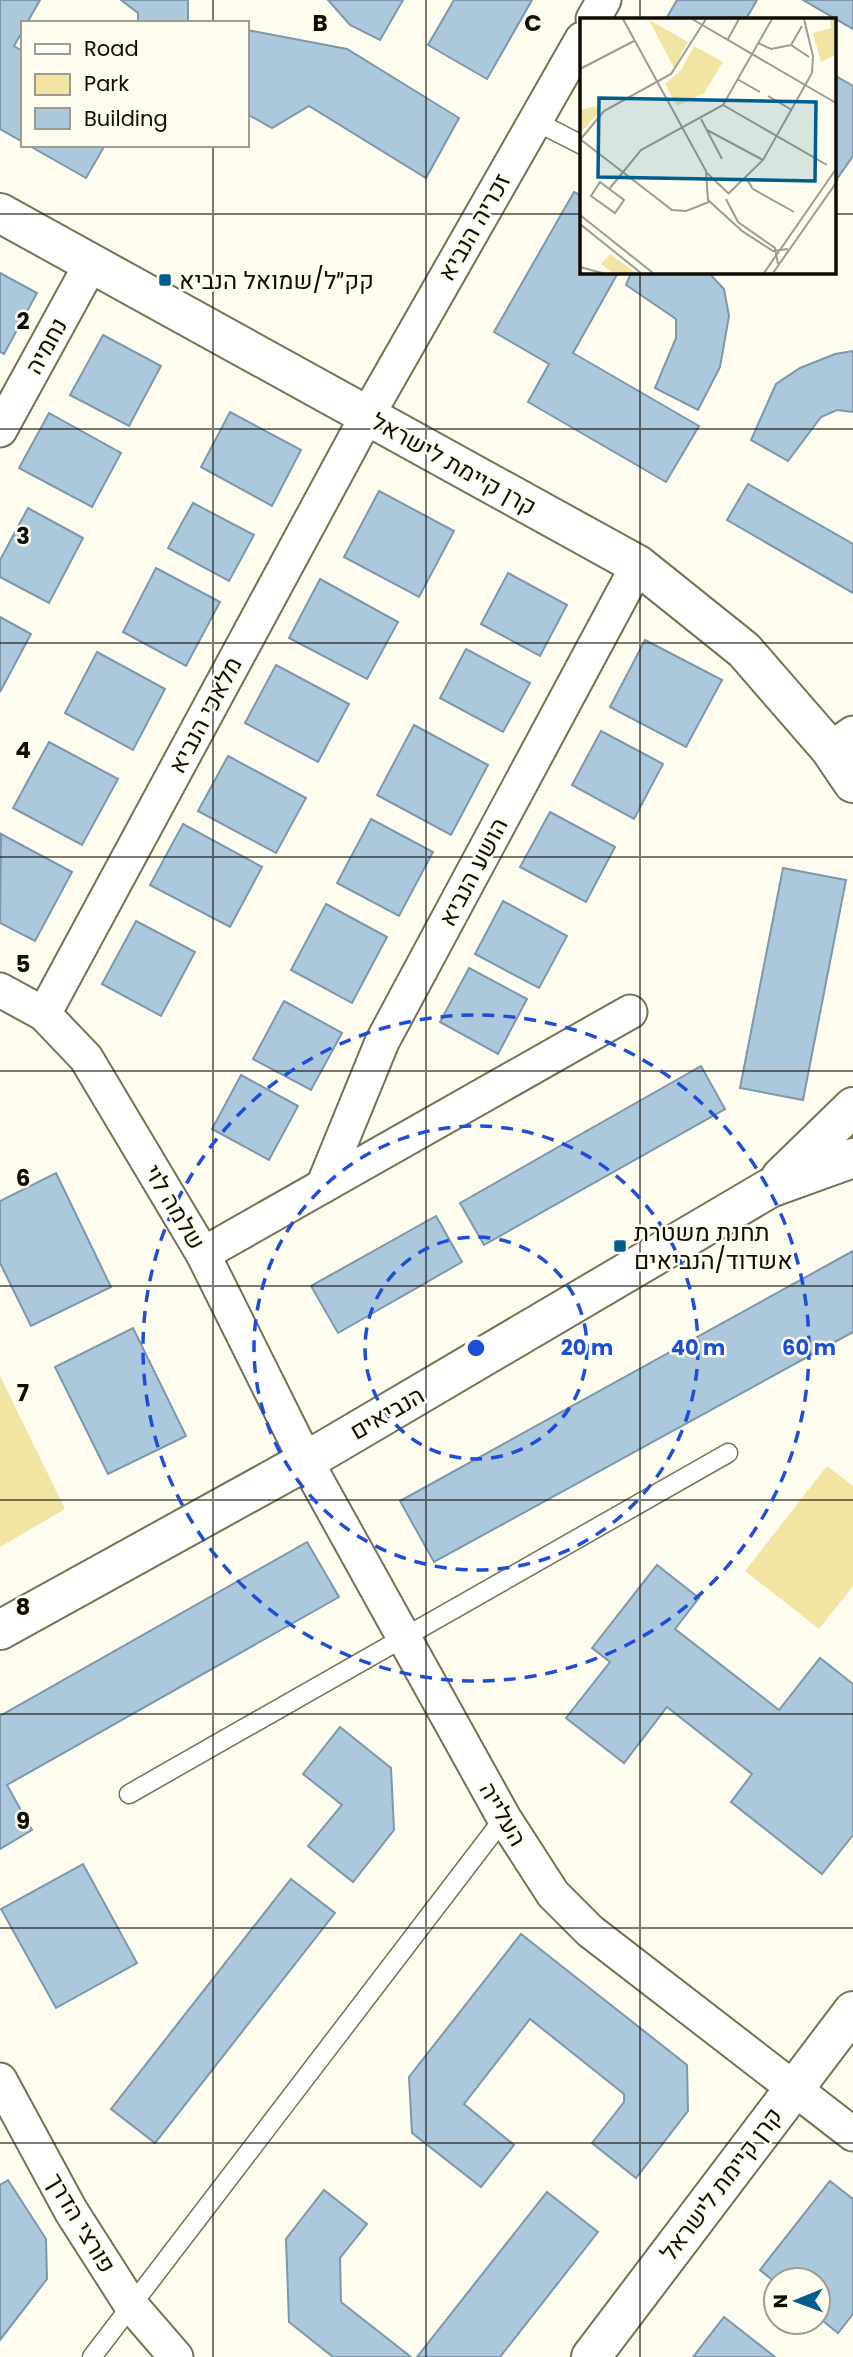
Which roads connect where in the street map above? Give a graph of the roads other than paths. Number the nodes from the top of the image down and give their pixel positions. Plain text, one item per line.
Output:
1 (604, 0) edge
2 (594, 18) edge
3 (580, 42) edge
4 (535, 121) junction
5 (580, 144) edge
6 (0, 214) edge
7 (92, 262) junction
8 (366, 416) junction
9 (0, 430) edge
10 (638, 565) junction
11 (841, 741) edge
12 (853, 783) edge
13 (0, 990) edge
14 (630, 1012) dead end
15 (44, 1014) junction
16 (853, 1107) edge
17 (853, 1158) edge
18 (323, 1186) junction
19 (770, 1188) junction
20 (204, 1254) junction
21 (728, 1453) dead end
22 (306, 1461) junction
23 (0, 1630) edge
24 (404, 1638) junction
25 (129, 1794) dead end
26 (504, 1818) junction
27 (853, 2011) edge
28 (0, 2080) edge
29 (792, 2090) junction
30 (853, 2134) edge
31 (131, 2305) junction
32 (92, 2357) edge
33 (176, 2357) edge
34 (591, 2357) edge

1 - 2 street
3 - 4 street, זכריה הנביא
4 - 5 lane
4 - 8 street, זכריה הנביא
6 - 7 street, קרן קיימת לישראל
7 - 8 street, קרן קיימת לישראל
7 - 9 street, נחמיה
8 - 10 street, קרן קיימת לישראל
8 - 15 street, מלאכי הנביא
10 - 11 street, קרן קיימת לישראל
10 - 18 street, הושע הנביא
11 - 12 street, קרן קיימת לישראל
13 - 15 street, שלמה לוי
14 - 18 street
15 - 20 street, שלמה לוי
16 - 19 street, הנביאים
17 - 19 street, הנביאים
18 - 20 street
19 - 22 street, הנביאים
20 - 22 street, שלמה לוי
21 - 24 lane
22 - 23 street, הנביאים
22 - 24 street, העלייה
24 - 25 lane
24 - 26 street, העלייה
26 - 29 street, העלייה
26 - 31 lane
27 - 29 street, קרן קיימת לישראל
28 - 31 street, פורצי הדרך
29 - 30 street, העלייה
29 - 34 street, קרן קיימת לישראל
31 - 32 lane
31 - 33 street, פורצי הדרך

